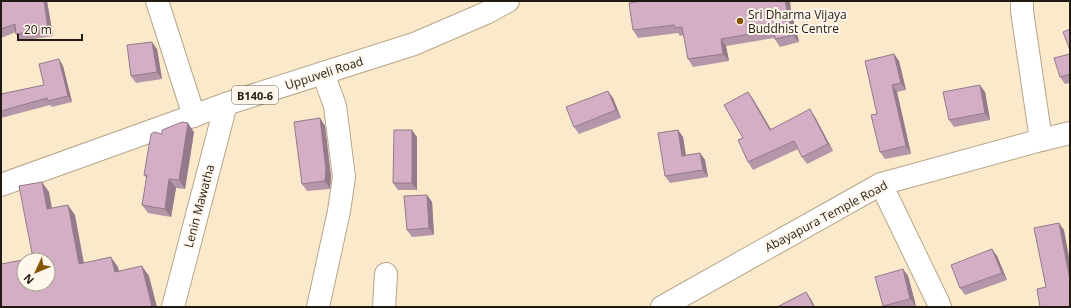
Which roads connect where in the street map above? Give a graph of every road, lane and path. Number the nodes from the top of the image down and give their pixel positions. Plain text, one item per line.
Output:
1 (157, 1) edge
2 (508, 1) edge
3 (1022, 1) edge
4 (323, 73) junction
5 (226, 104) junction
6 (194, 116) junction
7 (1070, 133) edge
8 (1041, 140) junction
9 (1, 184) edge
10 (881, 184) junction
11 (386, 274) dead end
12 (173, 307) edge
13 (318, 307) edge
14 (384, 307) edge
15 (662, 307) edge
16 (940, 307) edge

1 - 6 street
2 - 4 street, Uppuveli Road / B140-6
3 - 8 street
4 - 5 street, Uppuveli Road / B140-6
4 - 13 street
5 - 6 street, Uppuveli Road / B140-6
5 - 12 street, Lenin Mawatha
6 - 9 street, Uppuveli Road / B140-6
7 - 8 street, Abayapura Temple Road
8 - 10 street, Abayapura Temple Road
10 - 15 street, Abayapura Temple Road
10 - 16 street
11 - 14 street

